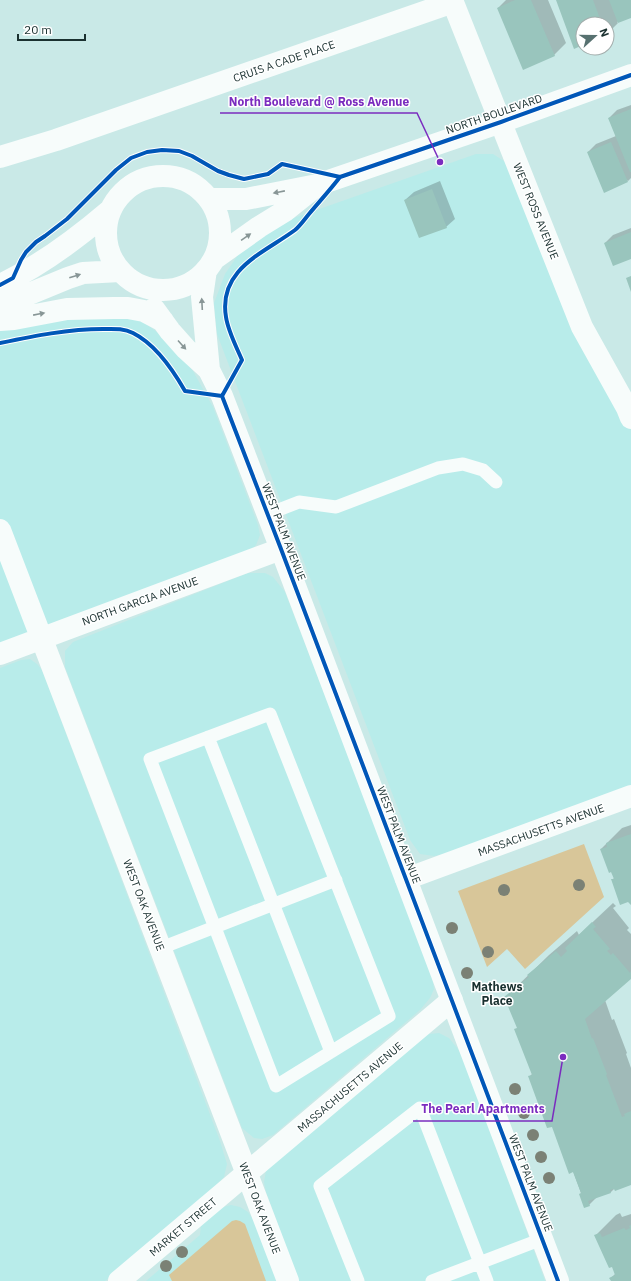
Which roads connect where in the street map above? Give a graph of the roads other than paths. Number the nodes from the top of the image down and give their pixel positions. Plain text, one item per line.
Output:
1 (453, 1) edge
2 (631, 75) edge
3 (501, 122) junction
4 (0, 157) edge
5 (318, 185) junction
6 (209, 199) junction
7 (109, 212) junction
8 (210, 265) junction
9 (126, 276) junction
10 (0, 285) edge
11 (0, 306) edge
12 (0, 320) edge
13 (163, 321) junction
14 (209, 370) junction
15 (631, 418) edge
16 (496, 482) dead end
17 (268, 514) junction
18 (0, 530) edge
19 (281, 549) junction
20 (42, 638) junction
21 (0, 654) edge
22 (208, 737) junction
23 (631, 796) edge
24 (406, 879) junction
25 (336, 880) junction
26 (273, 904) junction
27 (215, 927) junction
28 (161, 948) junction
29 (452, 1000) junction
30 (332, 1052) junction
31 (247, 1173) junction
32 (542, 1239) junction
33 (480, 1263) junction
34 (118, 1281) edge
35 (288, 1281) edge
36 (358, 1281) edge
37 (432, 1281) edge
38 (487, 1281) edge
39 (558, 1281) edge

1 - 3 street, WEST ROSS AVENUE
1 - 4 street, CRUIS A CADE PLACE
2 - 3 street, NORTH BOULEVARD
3 - 5 street, NORTH BOULEVARD
3 - 15 street, WEST ROSS AVENUE
5 -> 6 street, NORTH BOULEVARD
8 -> 5 street, NORTH BOULEVARD
6 - 7 street
6 - 8 street
7 - 9 street
7 - 10 street
8 - 9 street
14 -> 8 street, WEST PALM AVENUE
11 -> 9 street
9 - 13 street, WEST PALM AVENUE
12 -> 13 street
13 -> 14 street, WEST PALM AVENUE
14 - 17 street, WEST PALM AVENUE
16 - 17 lane
17 - 19 street, WEST PALM AVENUE
18 - 20 street, WEST OAK AVENUE
19 - 20 street, NORTH GARCIA AVENUE
19 - 24 street, WEST PALM AVENUE
20 - 21 street, NORTH GARCIA AVENUE
20 - 28 street, WEST OAK AVENUE
22 - 25 lane
22 - 26 lane
22 - 27 lane
23 - 24 street, MASSACHUSETTS AVENUE
24 - 29 street, WEST PALM AVENUE
25 - 26 lane
25 - 30 lane
26 - 27 lane
26 - 30 lane
27 - 28 lane
27 - 30 lane
28 - 31 street, WEST OAK AVENUE
29 - 31 street, MASSACHUSETTS AVENUE
29 - 32 street, WEST PALM AVENUE
31 - 34 street, MARKET STREET
31 - 35 street, WEST OAK AVENUE
32 - 33 lane
32 - 39 street, WEST PALM AVENUE
33 - 36 lane
33 - 37 lane
33 - 38 lane

